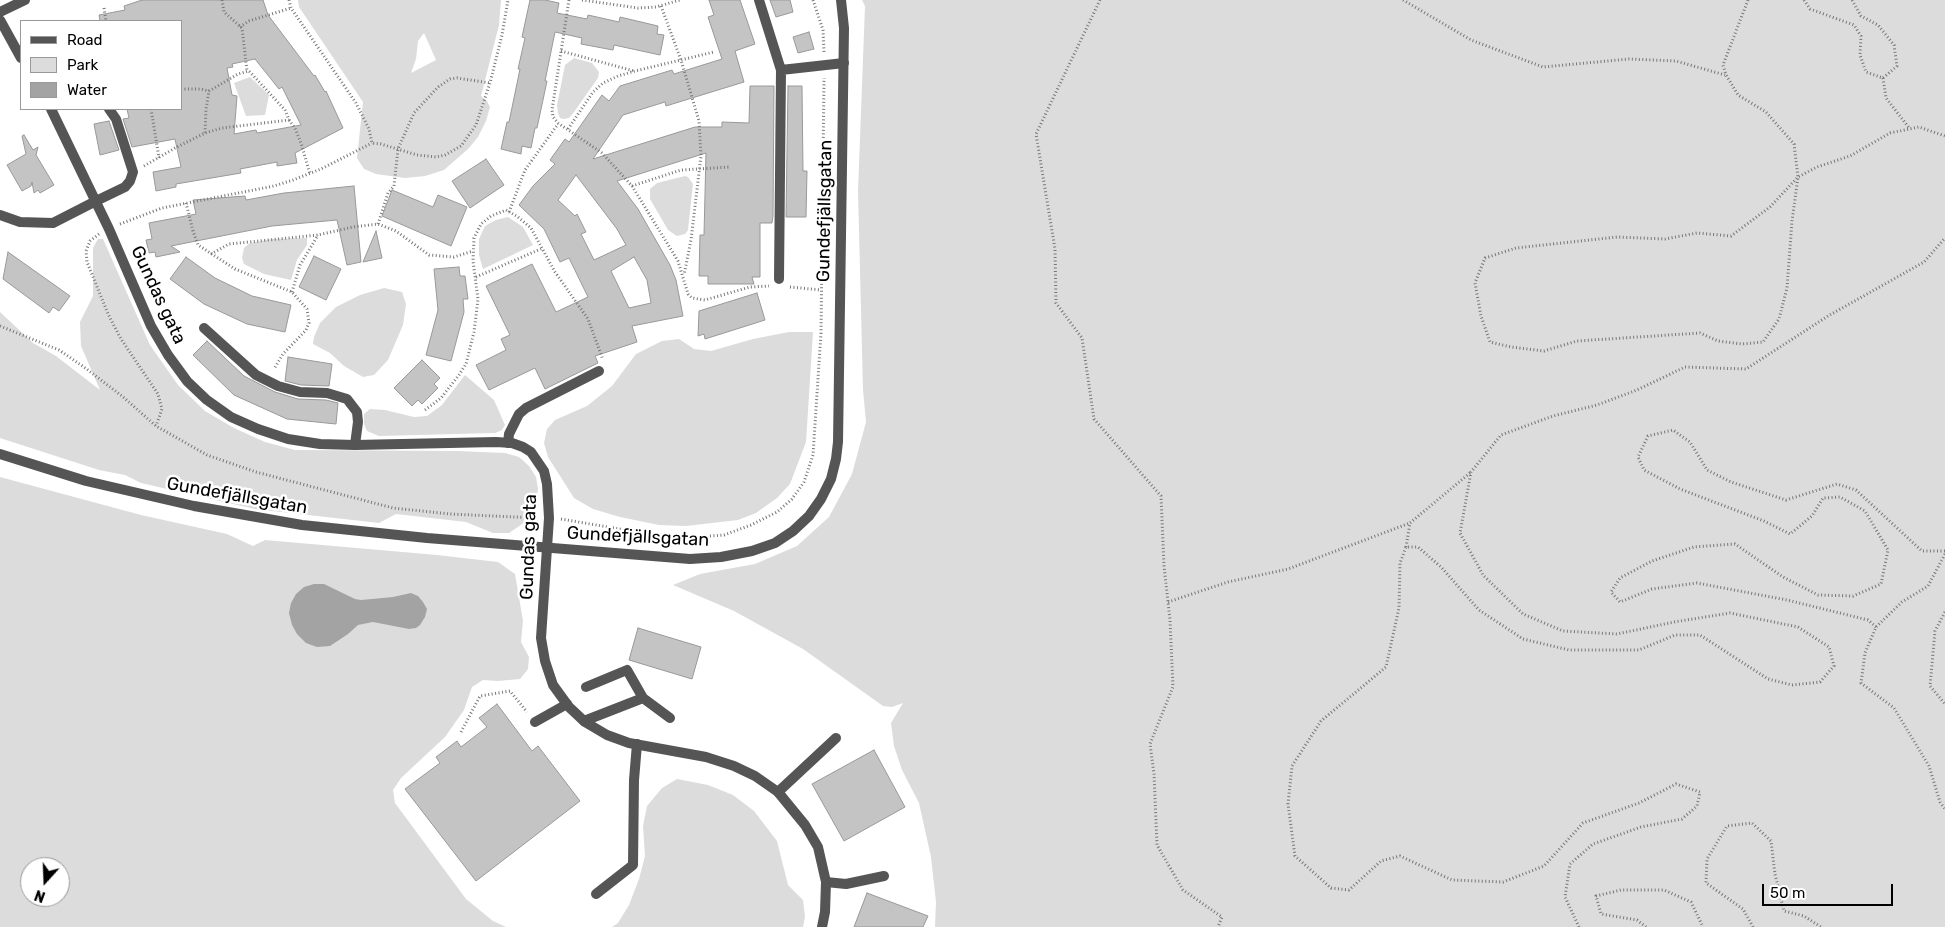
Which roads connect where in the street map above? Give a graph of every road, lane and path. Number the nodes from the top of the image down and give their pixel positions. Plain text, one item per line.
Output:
1 (25, 0) edge
2 (222, 0) edge
3 (289, 0) edge
4 (508, 0) edge
5 (569, 0) edge
6 (582, 0) edge
7 (680, 0) edge
8 (760, 0) edge
9 (841, 0) edge
10 (1100, 0) edge
11 (1403, 0) edge
12 (1748, 0) edge
13 (1804, 0) edge
14 (1852, 0) edge
15 (661, 6) junction
16 (104, 8) dead end
17 (291, 8) junction
18 (0, 12) edge
19 (0, 20) edge
20 (106, 20) edge
21 (240, 27) junction
22 (561, 51) junction
23 (714, 52) dead end
24 (20, 56) edge
25 (681, 60) junction
26 (844, 63) junction
27 (781, 70) junction
28 (247, 71) junction
29 (635, 72) junction
30 (1726, 75) junction
31 (1883, 78) junction
32 (490, 84) junction
33 (182, 89) edge
34 (209, 91) junction
35 (51, 110) edge
36 (110, 110) edge
37 (151, 110) edge
38 (289, 120) junction
39 (558, 123) junction
40 (568, 129) junction
41 (1910, 129) junction
42 (205, 133) junction
43 (1945, 136) edge
44 (372, 143) junction
45 (398, 149) junction
46 (160, 158) junction
47 (730, 167) dead end
48 (698, 168) junction
49 (133, 172) junction
50 (310, 174) junction
51 (1798, 177) junction
52 (632, 186) junction
53 (96, 201) junction
54 (186, 203) junction
55 (509, 212) junction
56 (0, 215) edge
57 (378, 224) junction
58 (109, 229) junction
59 (318, 236) junction
60 (1945, 238) edge
61 (543, 248) junction
62 (473, 251) junction
63 (211, 254) junction
64 (683, 275) junction
65 (476, 278) junction
66 (779, 279) dead end
67 (770, 286) dead end
68 (788, 287) dead end
69 (821, 290) dead end
70 (292, 292) junction
71 (204, 328) dead end
72 (599, 371) joint
73 (269, 382) junction
74 (425, 410) dead end
75 (156, 426) dead end
76 (508, 443) junction
77 (355, 445) junction
78 (0, 454) edge
79 (1471, 472) junction
80 (1410, 523) junction
81 (1406, 547) junction
82 (547, 548) junction
83 (1945, 552) edge
84 (1168, 602) junction
85 (1945, 612) edge
86 (1876, 627) junction
87 (586, 687) dead end
88 (643, 698) junction
89 (567, 704) junction
90 (1945, 704) edge
91 (670, 718) dead end
92 (584, 721) junction
93 (535, 722) joint
94 (461, 732) dead end
95 (836, 738) dead end
96 (637, 744) junction
97 (778, 792) junction
98 (1945, 809) edge
99 (884, 876) dead end
100 (826, 882) junction
101 (596, 894) dead end
102 (822, 927) edge
103 (1218, 927) edge
104 (1579, 927) edge
105 (1646, 927) edge
106 (1703, 927) edge
107 (1753, 927) edge
108 (1821, 927) edge

1 - 18 street
2 - 21 path
3 - 17 path
4 - 32 path
5 - 22 path
6 - 15 path
7 - 15 path
8 - 27 street
9 - 26 street, Gundefjällsgatan
10 - 84 path
11 - 30 path
12 - 30 path
13 - 31 path
14 - 31 path
15 - 25 path
16 - 20 path
17 - 21 path
17 - 44 path
19 - 24 street
21 - 28 path
22 - 29 path
22 - 39 path
23 - 25 path
25 - 29 path
25 - 48 path
26 - 27 street
26 - 82 street, Gundefjällsgatan
27 - 66 street
28 - 34 path
28 - 38 path
29 - 40 path
30 - 51 path
31 - 41 path
32 - 45 path
32 - 45 path
33 - 34 path
34 - 42 path
35 - 53 street, Gundas gata
36 - 49 street
37 - 46 path
38 - 42 path
38 - 50 path
39 - 40 path
39 - 55 path
40 - 52 path
41 - 43 path
41 - 51 path
42 - 46 path
44 - 45 path
44 - 50 path
45 - 57 path
46 - 49 path
47 - 48 path
48 - 52 path
48 - 64 path
49 - 53 street
50 - 54 path
51 - 51 path
52 - 64 path
53 - 56 street
53 - 58 street, Gundas gata
54 - 58 path
54 - 63 path
55 - 61 path
55 - 62 path
57 - 59 path
57 - 62 path
58 - 75 path
58 - 77 street, Gundas gata
59 - 63 path
59 - 70 path
60 - 79 path
61 - 65 path
61 - 72 path
62 - 65 path
63 - 70 path
64 - 67 path
65 - 74 path
68 - 69 path
70 - 73 path
71 - 73 street
72 - 76 street
73 - 77 street
76 - 77 street, Gundas gata
76 - 82 street, Gundas gata
78 - 82 street, Gundefjällsgatan
79 - 80 path
79 - 81 path
80 - 81 path
80 - 84 path
81 - 104 path
82 - 89 street, Gundas gata
83 - 86 path
83 - 86 path
84 - 103 path
85 - 90 path
86 - 98 path
87 - 88 street
88 - 91 street
88 - 92 street
89 - 92 street, Gundas gata
89 - 93 street
92 - 96 street, Gundas gata
93 - 94 path
95 - 97 street
96 - 97 street, Gundas gata
96 - 101 street
97 - 100 street, Gundas gata
99 - 100 street
100 - 102 street, Gundas gata
105 - 106 path
107 - 108 path

